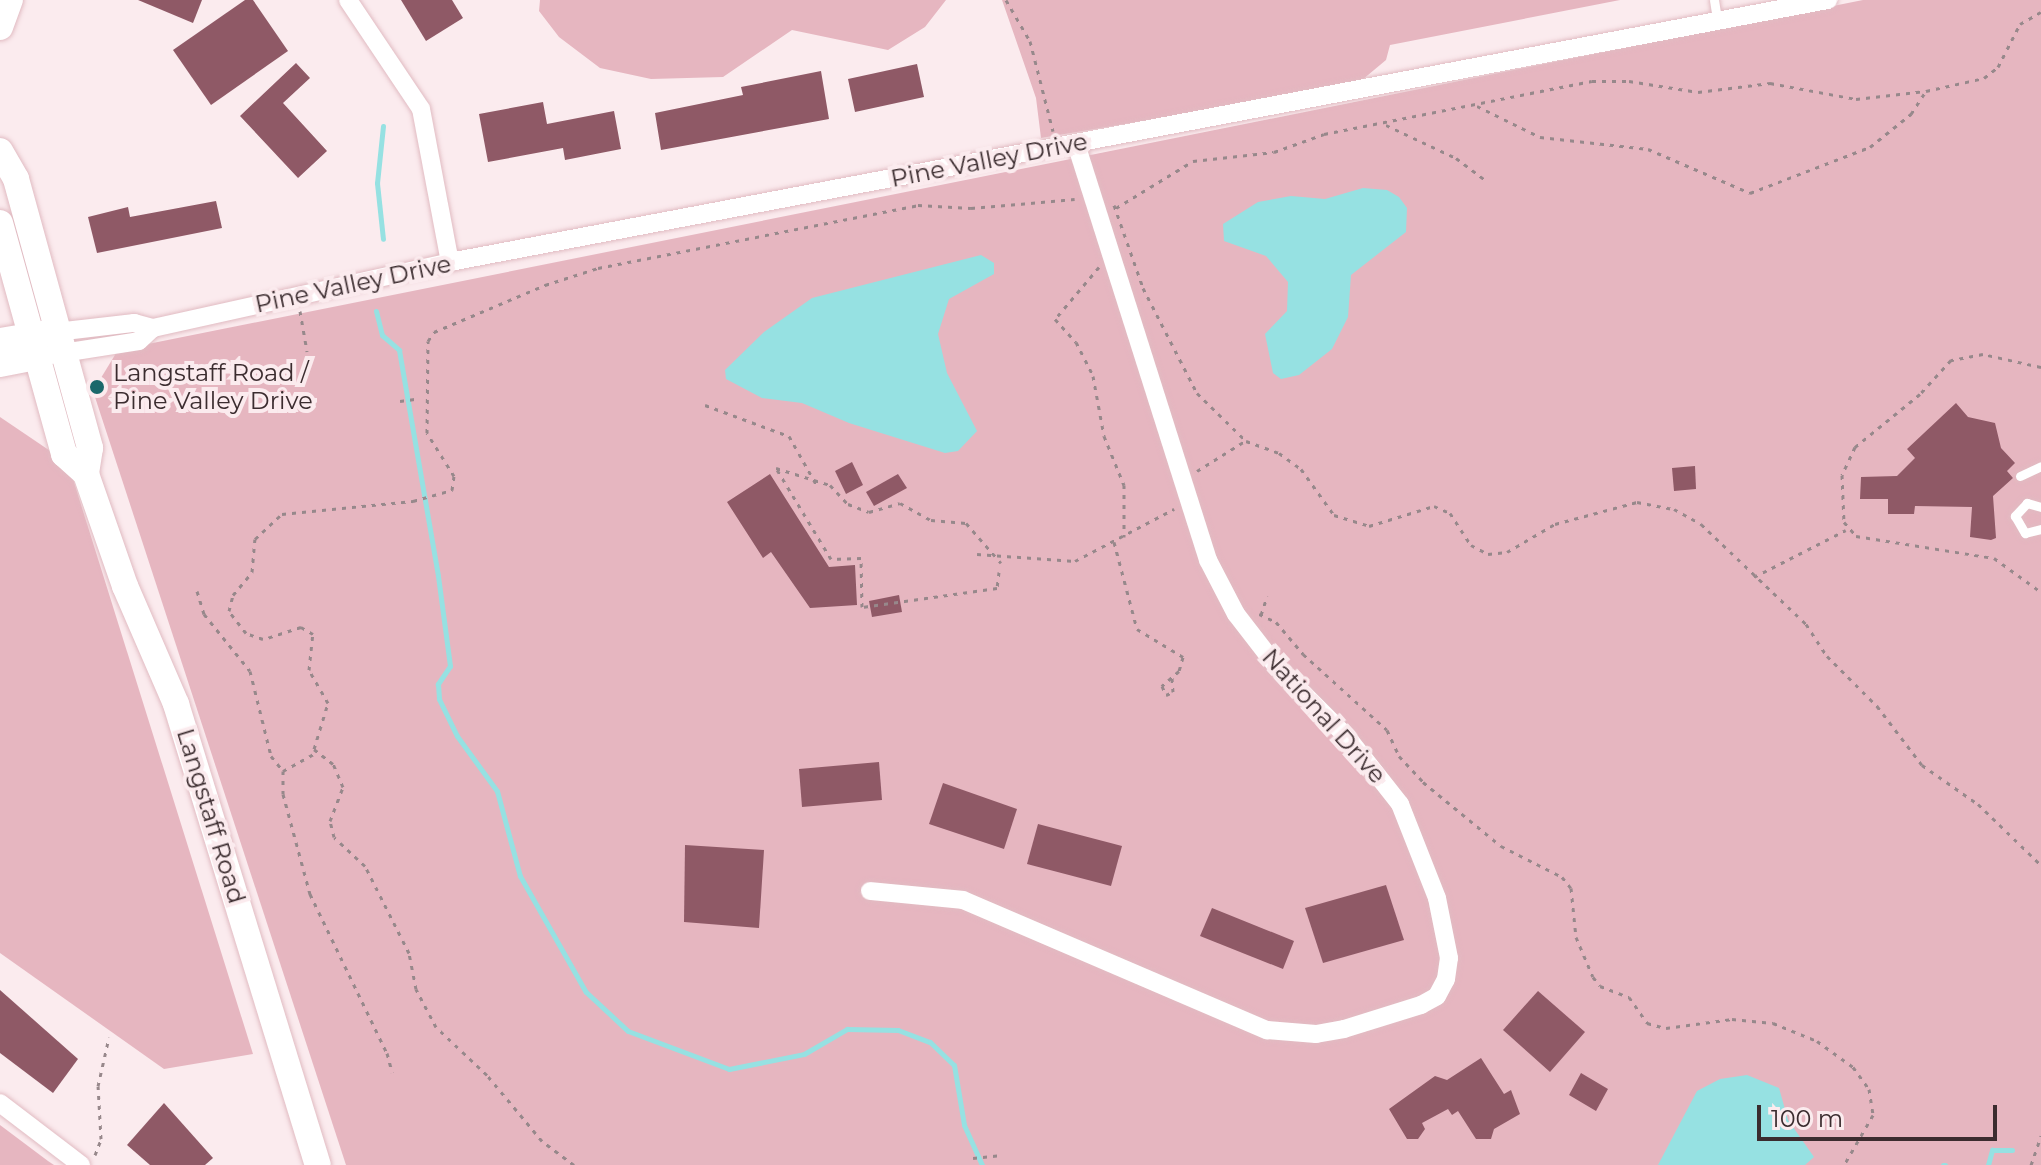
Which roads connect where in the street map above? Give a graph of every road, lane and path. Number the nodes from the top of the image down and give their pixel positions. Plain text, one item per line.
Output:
1 (10, 0) edge
2 (348, 0) edge
3 (1006, 0) edge
4 (1714, 0) edge
5 (1828, 0) edge
6 (2041, 12) edge
7 (1717, 20) junction
8 (0, 27) edge
9 (1926, 91) junction
10 (1477, 106) junction
11 (1386, 125) junction
12 (1076, 143) junction
13 (1057, 147) junction
14 (0, 151) edge
15 (1486, 181) dead end
16 (1094, 200) junction
17 (1116, 208) junction
18 (0, 223) edge
19 (1108, 259) dead end
20 (450, 262) junction
21 (297, 299) dead end
22 (0, 341) edge
23 (47, 345) junction
24 (307, 351) dead end
25 (0, 364) edge
26 (2041, 367) edge
27 (415, 399) dead end
28 (400, 401) dead end
29 (705, 405) dead end
30 (1246, 441) junction
31 (2041, 466) edge
32 (2020, 476) dead end
33 (1187, 477) dead end
34 (816, 484) dead end
35 (1178, 507) dead end
36 (2041, 507) edge
37 (1848, 529) junction
38 (2041, 529) edge
39 (1124, 537) junction
40 (1114, 542) junction
41 (977, 554) dead end
42 (1001, 563) dead end
43 (999, 572) dead end
44 (1754, 577) junction
45 (197, 591) dead end
46 (2041, 592) edge
47 (1267, 596) dead end
48 (1251, 611) dead end
49 (1261, 615) junction
50 (1172, 677) dead end
51 (316, 753) junction
52 (283, 771) junction
53 (2041, 865) edge
54 (870, 891) dead end
55 (109, 1037) dead end
56 (392, 1072) dead end
57 (0, 1103) edge
58 (2041, 1136) edge
59 (1002, 1155) dead end
60 (973, 1158) dead end
61 (88, 1161) edge
62 (318, 1165) edge
63 (574, 1165) edge
64 (1844, 1165) edge
65 (2031, 1165) edge

1 - 8 main road
2 - 20 street
3 - 13 path
4 - 7 lane
5 - 7 street, Pine Valley Drive
6 - 9 path
7 - 12 street, Pine Valley Drive
9 - 10 path
9 - 10 path
10 - 11 path
11 - 15 path
11 - 17 path
12 - 13 street, Pine Valley Drive
12 - 16 street, National Drive
13 - 20 street, Pine Valley Drive
14 - 23 main road, Langstaff Road
16 - 17 path
16 - 51 path
16 - 54 street, National Drive
17 - 30 path
18 - 23 main road, Langstaff Road
19 - 39 path
20 - 23 street, Pine Valley Drive
21 - 24 path
22 - 23 main road, Pine Valley Drive
23 - 25 main road, Pine Valley Drive
23 - 62 main road, Langstaff Road
26 - 37 path
27 - 28 path
29 - 34 path
30 - 33 path
30 - 44 path
31 - 32 lane
35 - 39 path
36 - 38 lane
37 - 44 path
37 - 46 path
39 - 40 path
40 - 41 path
40 - 50 path
42 - 43 path
44 - 53 path
45 - 52 path
47 - 49 path
48 - 49 path
49 - 64 path
51 - 52 path
51 - 63 path
52 - 56 path
55 - 61 path
57 - 61 street
58 - 65 path
59 - 60 path

